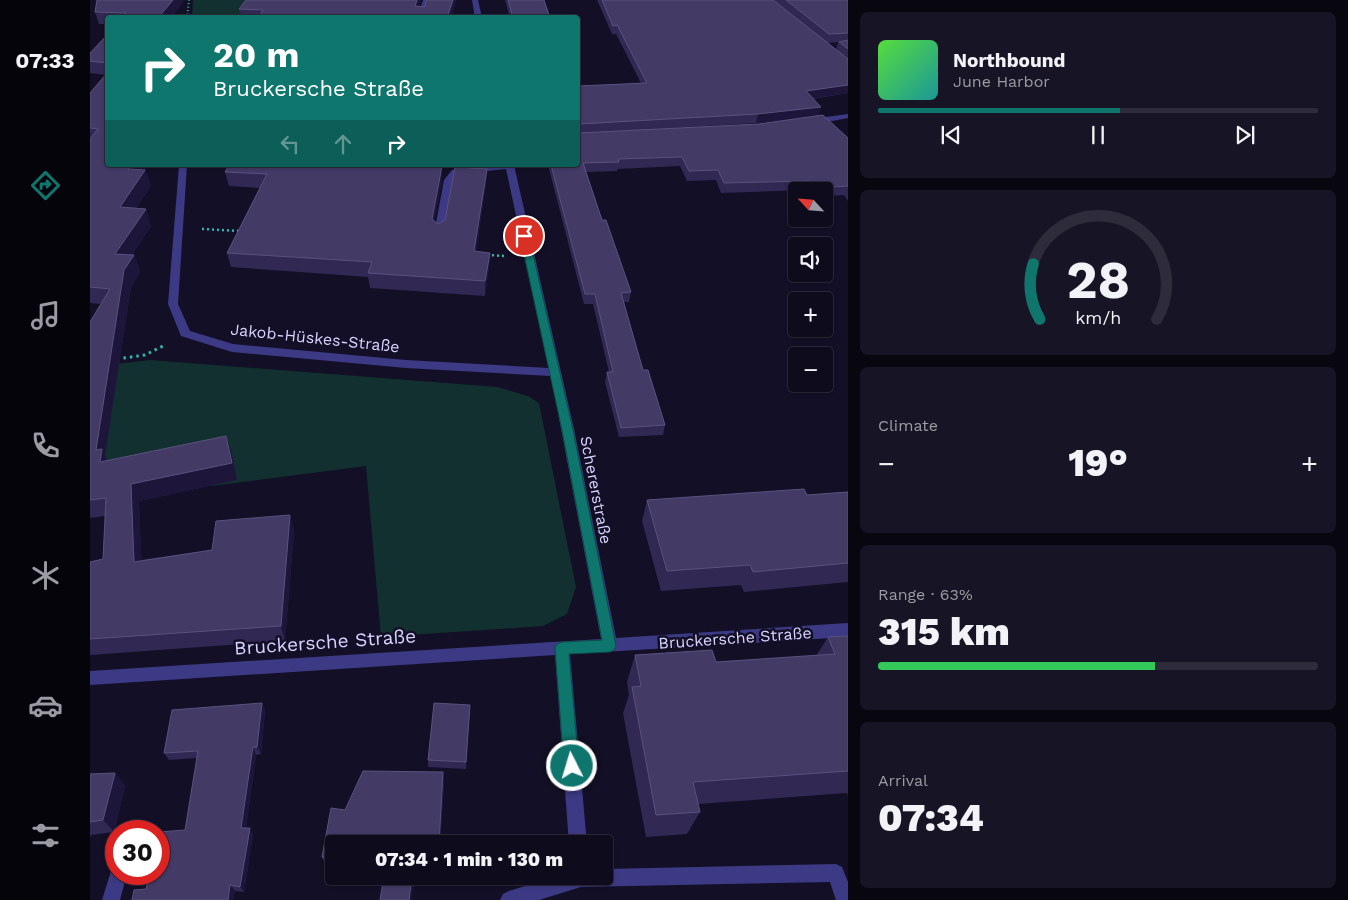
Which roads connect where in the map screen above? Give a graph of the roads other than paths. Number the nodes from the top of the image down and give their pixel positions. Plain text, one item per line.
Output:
1 (426, 0) edge
2 (475, 0) edge
3 (421, 15) edge
4 (478, 15) edge
5 (848, 116) edge
6 (805, 122) edge
7 (183, 167) edge
8 (501, 167) edge
9 (510, 167) edge
10 (439, 234) edge
11 (555, 372) junction
12 (848, 630) edge
13 (610, 646) junction
14 (562, 648) junction
15 (90, 678) edge
16 (577, 835) edge
17 (842, 873) edge
18 (613, 877) edge
19 (115, 885) edge
20 (556, 885) edge
21 (111, 900) edge
22 (508, 900) edge
23 (845, 900) edge

1 - 3 street
2 - 4 street
5 - 6 street
7 - 11 street, Jakob-Hüskes-Straße
8 - 10 street
9 - 11 street, Schererstraße
11 - 13 street, Schererstraße
12 - 13 street, Bruckersche Straße
13 - 14 street, Bruckersche Straße
14 - 15 street, Bruckersche Straße
14 - 16 street
17 - 18 street
17 - 23 street
19 - 21 street
20 - 22 street

